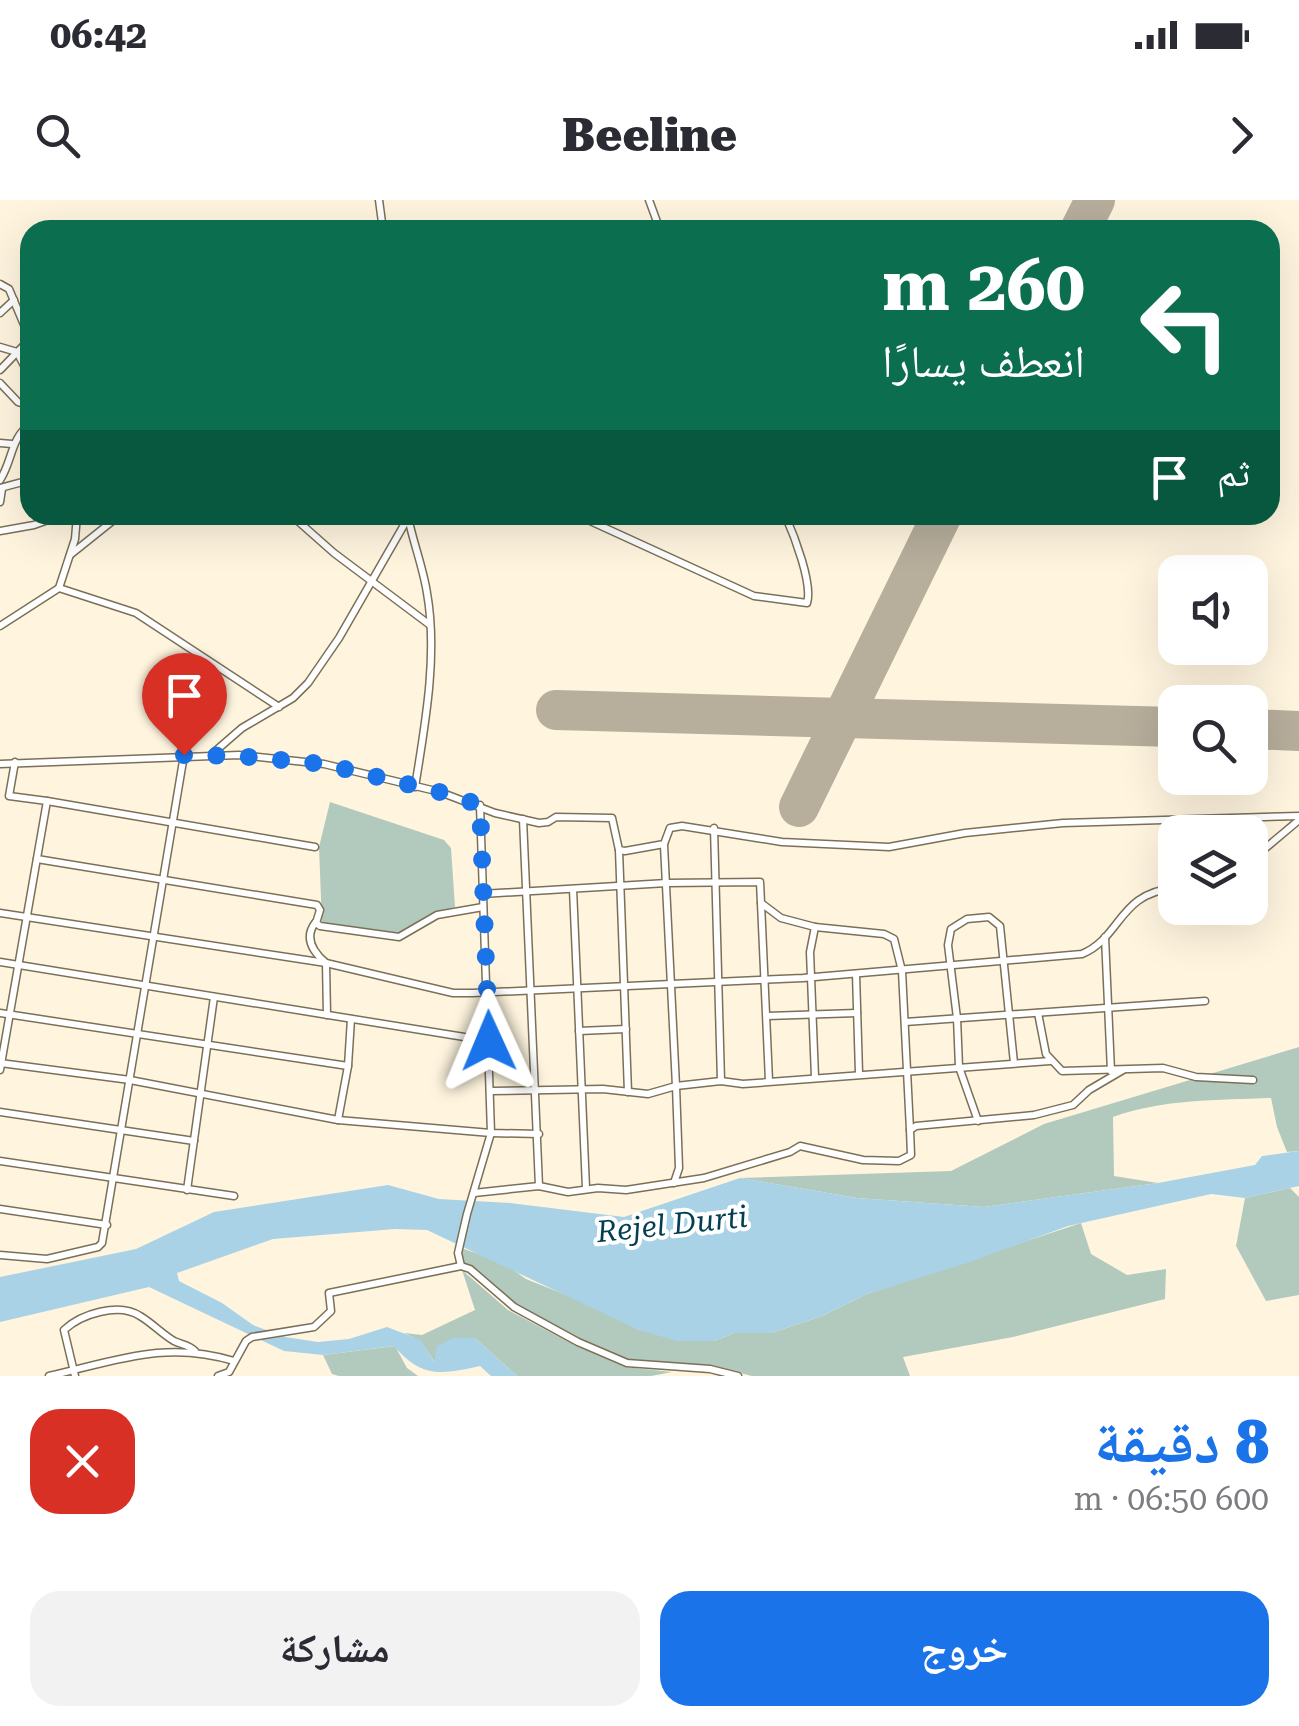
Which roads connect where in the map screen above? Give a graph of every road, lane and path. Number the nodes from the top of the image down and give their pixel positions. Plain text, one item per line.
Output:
1 (0, 284) edge
2 (14, 300) junction
3 (0, 313) edge
4 (20, 315) edge
5 (0, 348) edge
6 (20, 349) edge
7 (17, 352) junction
8 (20, 358) edge
9 (0, 370) edge
10 (0, 383) edge
11 (20, 403) edge
12 (20, 435) edge
13 (0, 442) edge
14 (12, 444) junction
15 (0, 480) edge
16 (1, 489) edge
17 (0, 502) edge
18 (34, 525) edge
19 (77, 525) edge
20 (107, 525) edge
21 (300, 525) edge
22 (403, 525) edge
23 (410, 525) edge
24 (600, 525) edge
25 (789, 525) edge
26 (0, 530) edge
27 (67, 557) junction
28 (372, 582) junction
29 (59, 588) junction
30 (430, 625) junction
31 (0, 626) edge
32 (279, 707) junction
33 (212, 754) junction
34 (184, 755) junction
35 (0, 762) edge
36 (13, 762) junction
37 (414, 787) junction
38 (47, 801) junction
39 (480, 805) junction
40 (1299, 818) edge
41 (523, 819) junction
42 (172, 820) junction
43 (714, 828) junction
44 (664, 844) junction
45 (1268, 845) edge
46 (315, 847) dead end
47 (619, 850) junction
48 (37, 860) junction
49 (163, 880) junction
50 (667, 883) junction
51 (716, 884) junction
52 (620, 886) junction
53 (573, 888) junction
54 (529, 891) junction
55 (1158, 891) edge
56 (482, 894) junction
57 (761, 903) junction
58 (483, 907) junction
59 (0, 913) edge
60 (25, 916) junction
61 (316, 923) junction
62 (815, 927) junction
63 (154, 936) junction
64 (1105, 937) junction
65 (0, 962) edge
66 (326, 962) junction
67 (1006, 963) junction
68 (17, 965) junction
69 (951, 967) junction
70 (902, 971) junction
71 (856, 974) junction
72 (814, 977) junction
73 (765, 979) junction
74 (717, 981) junction
75 (671, 983) junction
76 (624, 985) junction
77 (146, 986) junction
78 (576, 988) junction
79 (531, 990) junction
80 (488, 993) junction
81 (214, 997) junction
82 (1205, 1001) dead end
83 (1107, 1008) junction
84 (1038, 1012) junction
85 (857, 1013) junction
86 (5, 1014) edge
87 (327, 1014) junction
88 (812, 1015) junction
89 (1011, 1015) junction
90 (766, 1016) junction
91 (958, 1018) junction
92 (352, 1019) junction
93 (905, 1022) junction
94 (626, 1029) junction
95 (578, 1032) junction
96 (138, 1034) junction
97 (489, 1041) junction
98 (208, 1045) junction
99 (1050, 1061) junction
100 (1, 1063) edge
101 (1014, 1063) junction
102 (348, 1066) junction
103 (959, 1066) junction
104 (0, 1070) edge
105 (1122, 1070) junction
106 (905, 1071) junction
107 (1111, 1071) junction
108 (859, 1074) junction
109 (815, 1077) junction
110 (130, 1080) junction
111 (721, 1080) junction
112 (1253, 1080) dead end
113 (769, 1081) junction
114 (676, 1086) junction
115 (582, 1089) junction
116 (490, 1091) junction
117 (536, 1091) junction
118 (628, 1092) junction
119 (201, 1093) junction
120 (0, 1112) edge
121 (338, 1120) junction
122 (978, 1122) junction
123 (910, 1130) junction
124 (122, 1132) junction
125 (491, 1134) junction
126 (538, 1134) junction
127 (194, 1141) junction
128 (0, 1161) edge
129 (114, 1180) junction
130 (674, 1182) junction
131 (539, 1186) junction
132 (586, 1188) junction
133 (186, 1190) junction
134 (474, 1193) junction
135 (234, 1196) dead end
136 (0, 1209) edge
137 (107, 1225) junction
138 (0, 1255) edge
139 (461, 1266) junction
140 (196, 1351) junction
141 (234, 1361) junction
142 (74, 1373) edge
143 (231, 1374) edge
144 (49, 1376) edge
145 (218, 1376) edge
146 (738, 1376) edge

1 - 2 street
2 - 3 street
2 - 4 street
5 - 7 street
6 - 7 street
7 - 8 street
7 - 9 street
10 - 11 street
12 - 14 street
13 - 14 street
14 - 15 street
16 - 17 street
18 - 26 street
19 - 27 street
20 - 27 street
21 - 28 street
22 - 28 street
23 - 30 street
24 - 25 street
27 - 29 street
28 - 30 street
28 - 32 street
29 - 31 street
29 - 32 street
30 - 37 street
32 - 33 street
33 - 34 street
33 - 37 street
34 - 36 street
34 - 42 street
35 - 36 street
36 - 38 street
37 - 39 street
38 - 42 street
38 - 48 street
39 - 41 street
39 - 56 street
40 - 43 street
40 - 45 street
41 - 47 street
41 - 54 street
42 - 46 street
42 - 49 street
43 - 44 street
43 - 51 street
44 - 47 street
44 - 50 street
47 - 52 street
48 - 49 street
48 - 60 street
49 - 61 street
49 - 63 street
50 - 51 street
50 - 52 street
50 - 75 street
51 - 57 street
51 - 74 street
52 - 53 street
52 - 76 street
53 - 54 street
53 - 78 street
54 - 56 street
54 - 79 street
55 - 64 street
56 - 58 street
57 - 62 street
57 - 73 street
58 - 61 street
58 - 80 street
59 - 60 street
60 - 63 street
60 - 68 street
61 - 66 street
62 - 70 street
62 - 72 street
63 - 66 street
63 - 77 street
64 - 67 street
64 - 83 street
65 - 68 street
66 - 80 street
66 - 87 street
67 - 69 street
67 - 69 street
67 - 89 street
68 - 77 street
68 - 86 street
69 - 70 street
69 - 91 street
70 - 71 street
70 - 93 street
71 - 72 street
71 - 85 street
72 - 73 street
72 - 88 street
73 - 74 street
73 - 90 street
74 - 75 street
74 - 111 street
75 - 76 street
75 - 114 street
76 - 78 street
76 - 94 street
77 - 81 street
77 - 96 street
78 - 79 street
78 - 95 street
79 - 80 street
79 - 117 street
80 - 97 street
81 - 87 street
81 - 98 street
82 - 83 street
83 - 84 street
83 - 107 street
84 - 89 street
84 - 99 street
85 - 88 street
85 - 108 street
86 - 96 street
86 - 100 street
87 - 92 street
88 - 90 street
88 - 109 street
89 - 91 street
89 - 101 street
90 - 113 street
91 - 93 street
91 - 103 street
92 - 97 street
92 - 102 street
93 - 106 street
94 - 95 street
94 - 118 street
95 - 115 street
96 - 98 street
96 - 110 street
97 - 116 street
98 - 102 street
98 - 119 street
99 - 101 street
99 - 107 street
100 - 104 street
100 - 110 street
101 - 103 street
102 - 121 street
103 - 106 street
103 - 122 street
105 - 107 street
105 - 112 street
105 - 122 street
106 - 108 street
106 - 123 street
108 - 109 street
109 - 113 street
110 - 119 street
110 - 124 street
111 - 113 street
111 - 114 street
114 - 118 street
114 - 130 street
115 - 117 street
115 - 118 street
115 - 132 street
116 - 117 street
116 - 125 street
117 - 126 street
119 - 121 street
119 - 127 street
120 - 124 street
121 - 125 street
122 - 123 street
123 - 130 street
124 - 127 street
124 - 129 street
125 - 126 street
125 - 134 street
126 - 131 street
127 - 133 street
128 - 129 street
129 - 133 street
129 - 137 street
130 - 132 street
131 - 132 street
131 - 134 street
133 - 135 street
134 - 139 street
136 - 137 street
137 - 138 street
139 - 141 street
139 - 146 street
140 - 141 street
140 - 142 street
140 - 142 street
141 - 143 street
142 - 144 street
143 - 145 street

